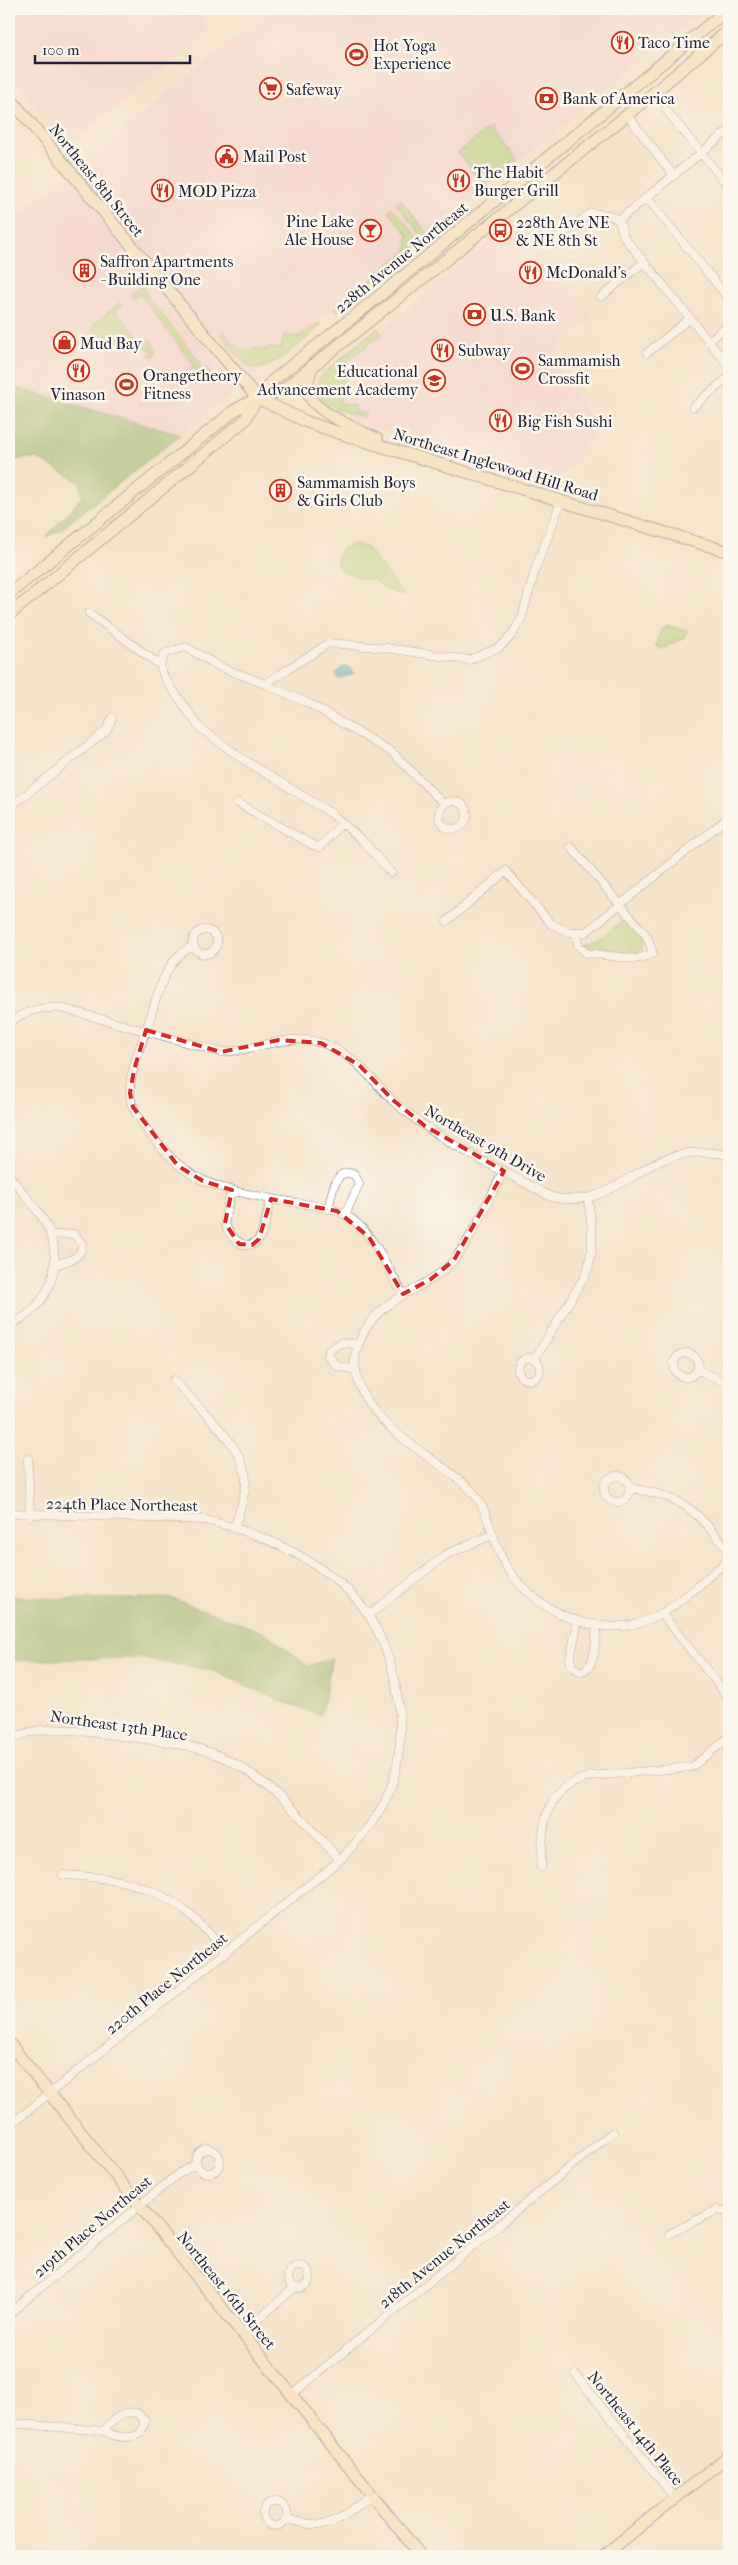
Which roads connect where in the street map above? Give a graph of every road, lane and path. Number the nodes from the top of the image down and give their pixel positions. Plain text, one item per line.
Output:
1 (728, 9) edge
2 (729, 30) edge
3 (9, 98) edge
4 (613, 104) junction
5 (666, 110) dead end
6 (627, 115) junction
7 (729, 130) edge
8 (582, 151) junction
9 (702, 153) junction
10 (674, 176) junction
11 (729, 187) edge
12 (647, 198) junction
13 (483, 210) junction
14 (619, 220) junction
15 (555, 240) dead end
16 (446, 242) junction
17 (453, 254) junction
18 (644, 262) junction
19 (601, 297) dead end
20 (729, 299) edge
21 (398, 300) junction
22 (689, 319) junction
23 (729, 324) edge
24 (708, 342) junction
25 (647, 352) dead end
26 (313, 365) junction
27 (729, 366) edge
28 (729, 377) edge
29 (257, 398) junction
30 (693, 406) dead end
31 (408, 454) junction
32 (561, 502) junction
33 (729, 552) edge
34 (42, 566) junction
35 (9, 594) edge
36 (9, 609) edge
37 (89, 613) dead end
38 (9, 615) edge
39 (160, 665) junction
40 (265, 684) junction
41 (112, 718) dead end
42 (238, 803) dead end
43 (444, 804) dead end
44 (9, 808) edge
45 (729, 817) edge
46 (342, 823) junction
47 (571, 847) dead end
48 (391, 873) dead end
49 (620, 904) junction
50 (448, 921) dead end
51 (575, 932) junction
52 (194, 946) dead end
53 (11, 1021) edge
54 (146, 1030) junction
55 (729, 1155) edge
56 (504, 1171) junction
57 (9, 1175) edge
58 (232, 1190) junction
59 (271, 1199) junction
60 (588, 1199) junction
61 (328, 1209) junction
62 (344, 1215) junction
63 (50, 1235) junction
64 (55, 1265) junction
65 (403, 1294) junction
66 (9, 1325) edge
67 (358, 1344) junction
68 (534, 1360) dead end
69 (356, 1370) junction
70 (698, 1370) dead end
71 (174, 1380) dead end
72 (729, 1384) edge
73 (28, 1459) dead end
74 (629, 1488) dead end
75 (9, 1513) edge
76 (30, 1516) junction
77 (234, 1526) junction
78 (492, 1535) junction
79 (729, 1551) edge
80 (729, 1559) edge
81 (662, 1614) junction
82 (369, 1615) junction
83 (578, 1620) junction
84 (597, 1625) junction
85 (729, 1698) edge
86 (729, 1737) edge
87 (9, 1740) edge
88 (340, 1860) junction
89 (541, 1867) dead end
90 (63, 1875) dead end
91 (226, 1953) junction
92 (9, 2043) edge
93 (50, 2094) junction
94 (9, 2126) edge
95 (614, 2132) dead end
96 (196, 2164) dead end
97 (138, 2206) junction
98 (729, 2212) edge
99 (669, 2234) dead end
100 (295, 2287) dead end
101 (9, 2314) edge
102 (242, 2334) junction
103 (576, 2375) dead end
104 (291, 2395) junction
105 (9, 2423) edge
106 (104, 2431) junction
107 (729, 2455) edge
108 (371, 2495) junction
109 (675, 2498) junction
110 (287, 2519) dead end
111 (421, 2556) edge
112 (603, 2556) edge

1 - 4 main road, 228th Avenue Northeast
2 - 6 main road, 228th Avenue Northeast
3 - 29 main road, Northeast 8th Street
4 - 8 main road
4 - 13 main road, 228th Avenue Northeast
5 - 9 street
6 - 8 main road, 228th Avenue Northeast
6 - 10 street
7 - 9 street
8 - 17 main road, 228th Avenue Northeast
9 - 10 street
9 - 11 street
10 - 12 street
12 - 14 street
12 - 20 street
13 - 16 main road, 228th Avenue Northeast
13 - 17 main road
14 - 15 street
14 - 18 street
16 - 21 main road
16 - 29 main road, 228th Avenue Northeast
17 - 21 main road, 228th Avenue Northeast
18 - 19 street
18 - 22 street
21 - 26 main road, 228th Avenue Northeast
22 - 24 street
22 - 25 street
23 - 24 street
24 - 27 street
26 - 29 main road, 228th Avenue Northeast
26 - 31 main road
28 - 30 street
29 - 31 main road, Northeast Inglewood Hill Road
29 - 34 main road, 228th Avenue Northeast
29 - 38 main road, 228th Avenue Northeast
31 - 32 main road, Northeast Inglewood Hill Road
32 - 33 main road, Northeast Inglewood Hill Road
32 - 40 street
34 - 35 main road, 228th Avenue Northeast
34 - 36 main road
37 - 39 street
39 - 40 street
39 - 46 street
40 - 43 street
41 - 44 street
42 - 46 street
45 - 49 street
46 - 48 street
47 - 49 street
49 - 51 street
49 - 51 street
50 - 51 street
52 - 54 street
53 - 54 street, Northeast 9th Drive
54 - 56 street, Northeast 9th Drive
54 - 58 street
55 - 60 street, Northeast 9th Drive
56 - 60 street, Northeast 9th Drive
56 - 65 street
57 - 63 street
58 - 59 street
58 - 59 street
59 - 61 street
60 - 68 street
61 - 62 street
61 - 62 street
62 - 65 street
63 - 64 street
63 - 64 street
64 - 66 street
65 - 67 street
67 - 69 street
67 - 69 street
69 - 78 street
70 - 72 street
71 - 77 street
73 - 76 street
74 - 79 street
75 - 76 street, 224th Place Northeast
76 - 77 street, 224th Place Northeast
77 - 82 street, 224th Place Northeast
78 - 82 street
78 - 83 street
80 - 81 street
81 - 84 street
81 - 85 street
82 - 88 street, 220th Place Northeast
83 - 84 street
83 - 84 street
86 - 89 street
87 - 88 street, Northeast 13th Place
88 - 91 street, 220th Place Northeast
90 - 91 street
91 - 93 street, 220th Place Northeast
92 - 93 main road, Northeast 16th Street
93 - 94 street, 220th Place Northeast
93 - 97 main road, Northeast 16th Street
95 - 104 street, 218th Avenue Northeast
96 - 97 street, 219th Place Northeast
97 - 101 street, 219th Place Northeast
97 - 102 main road, Northeast 16th Street
98 - 99 street
100 - 102 street
102 - 104 main road, Northeast 16th Street
103 - 109 street, Northeast 14th Place
104 - 108 main road, Northeast 16th Street
105 - 106 street
106 - 106 street
107 - 109 main road
108 - 110 street
108 - 111 main road, Northeast 16th Street
109 - 112 main road

